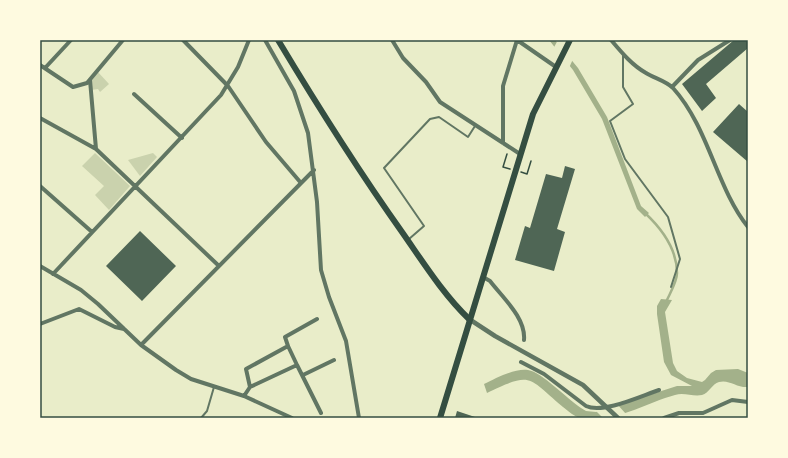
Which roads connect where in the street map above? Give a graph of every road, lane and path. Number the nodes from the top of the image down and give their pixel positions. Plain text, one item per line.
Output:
1 (71, 40) edge
2 (123, 40) edge
3 (183, 40) edge
4 (249, 40) edge
5 (265, 40) edge
6 (278, 40) edge
7 (392, 40) edge
8 (517, 40) edge
9 (611, 40) edge
10 (730, 40) edge
11 (569, 42) edge
12 (623, 55) junction
13 (40, 65) edge
14 (557, 65) junction
15 (45, 68) junction
16 (90, 80) junction
17 (228, 86) junction
18 (672, 87) junction
19 (134, 94) dead end
20 (40, 118) edge
21 (475, 126) junction
22 (182, 138) junction
23 (503, 143) junction
24 (96, 149) junction
25 (507, 154) dead end
26 (520, 154) junction
27 (531, 161) dead end
28 (503, 167) dead end
29 (314, 170) junction
30 (527, 174) dead end
31 (301, 183) junction
32 (40, 186) edge
33 (135, 187) junction
34 (748, 227) edge
35 (92, 232) junction
36 (408, 240) junction
37 (40, 266) edge
38 (219, 266) junction
39 (53, 274) junction
40 (483, 277) junction
41 (671, 287) dead end
42 (317, 319) dead end
43 (470, 319) junction
44 (40, 324) edge
45 (124, 329) junction
46 (524, 340) dead end
47 (141, 345) junction
48 (288, 346) junction
49 (334, 360) dead end
50 (521, 362) dead end
51 (297, 365) junction
52 (303, 375) junction
53 (215, 386) junction
54 (250, 387) junction
55 (659, 390) dead end
56 (244, 396) junction
57 (748, 402) edge
58 (321, 413) dead end
59 (201, 418) edge
60 (292, 418) edge
61 (359, 418) edge
62 (440, 418) edge
63 (618, 418) edge
64 (664, 418) edge

1 - 15 street
2 - 16 street
3 - 17 street
4 - 17 street
5 - 29 street
6 - 36 main road
7 - 21 street
8 - 14 street
8 - 23 street
9 - 12 street
10 - 18 street
11 - 14 main road
12 - 18 street
12 - 41 lane
13 - 15 street
14 - 26 main road
15 - 16 street
16 - 24 street
17 - 22 street
17 - 31 street
18 - 34 street
19 - 22 street
20 - 24 street
21 - 23 street
21 - 36 lane
22 - 33 street
23 - 26 street
24 - 33 street
25 - 28 path
26 - 40 main road
27 - 30 path
29 - 31 street
29 - 61 street
31 - 38 street
32 - 35 street
33 - 35 street
33 - 38 street
35 - 39 street
36 - 43 main road
37 - 39 street
38 - 47 street
39 - 45 street
40 - 43 main road
40 - 46 street
42 - 48 street
43 - 62 main road
43 - 63 street
44 - 45 street
45 - 47 street
47 - 53 street
48 - 51 street
48 - 54 street
49 - 52 street
50 - 55 street
51 - 52 street
51 - 54 street
52 - 58 street
53 - 56 street
53 - 59 lane
54 - 56 street
56 - 60 street
57 - 64 street

